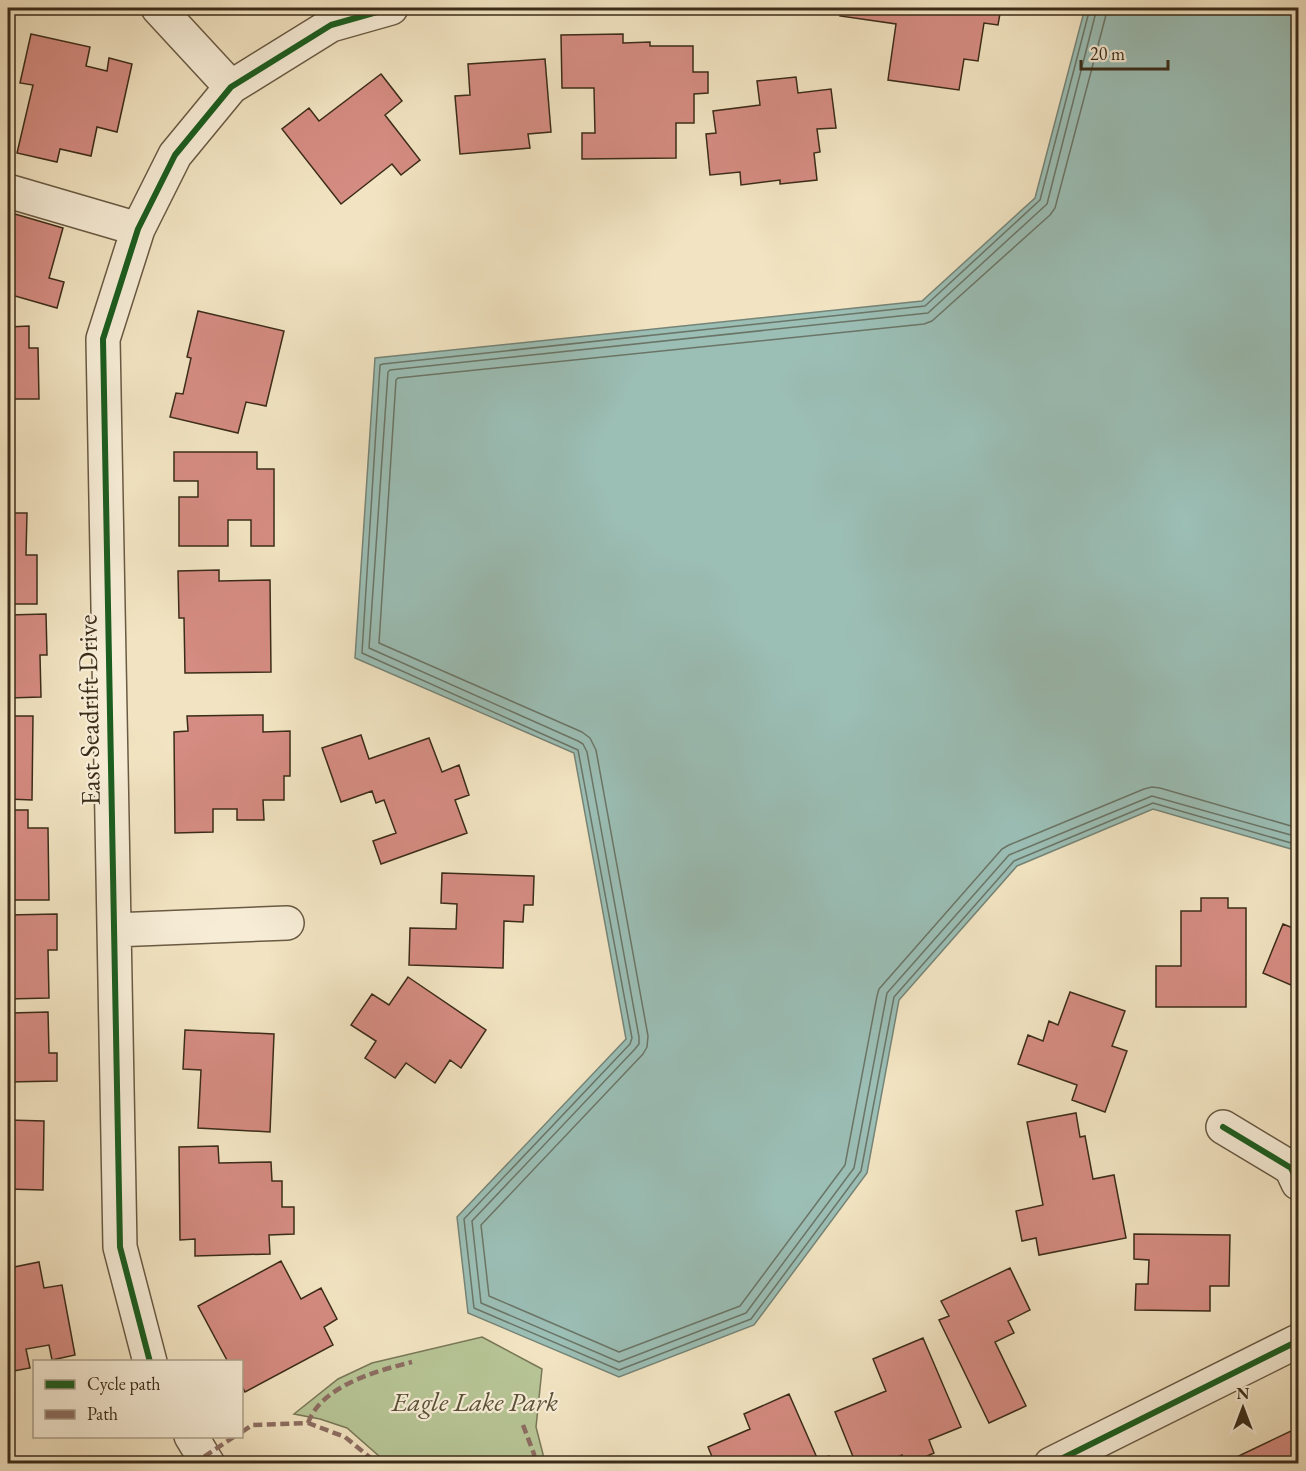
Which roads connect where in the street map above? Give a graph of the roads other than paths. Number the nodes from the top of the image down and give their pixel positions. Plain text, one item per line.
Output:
1 (158, 8) edge
2 (391, 8) edge
3 (231, 87) junction
4 (8, 190) edge
5 (138, 229) junction
6 (287, 923) dead end
7 (114, 930) junction
8 (1223, 1127) dead end
9 (1299, 1183) edge
10 (1299, 1341) edge
11 (149, 1360) edge
12 (192, 1438) edge
13 (208, 1464) edge
14 (1052, 1464) edge

1 - 3 street
2 - 3 street, East Seadrift Drive
3 - 5 street, East Seadrift Drive
4 - 5 street
5 - 7 street, East Seadrift Drive
6 - 7 street
7 - 11 street, East Seadrift Drive
8 - 9 street
10 - 14 street
12 - 13 street

